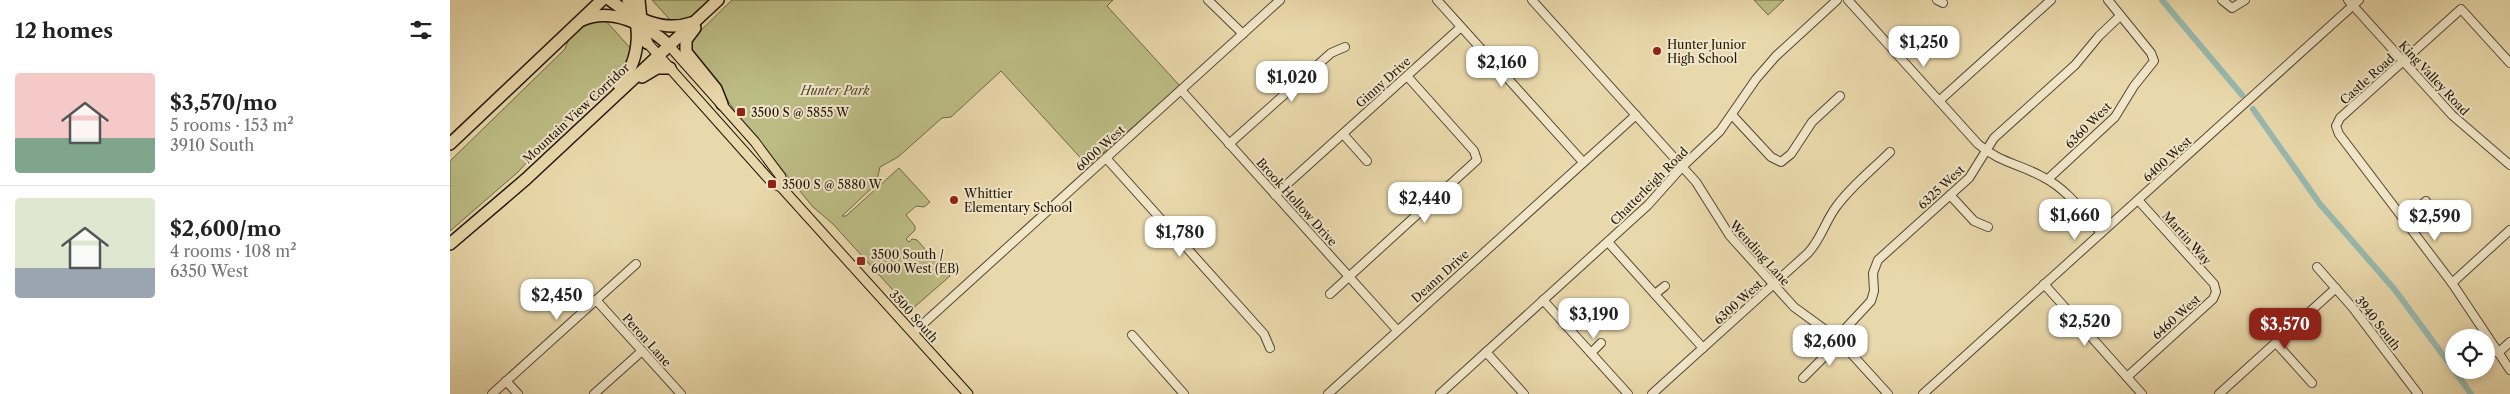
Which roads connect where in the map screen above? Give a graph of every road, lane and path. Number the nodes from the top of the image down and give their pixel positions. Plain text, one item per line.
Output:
1 (589, 0) edge
2 (602, 0) edge
3 (609, 0) edge
4 (628, 0) edge
5 (639, 0) edge
6 (718, 0) edge
7 (725, 0) edge
8 (1208, 0) edge
9 (1280, 0) edge
10 (1437, 0) edge
11 (1532, 0) edge
12 (1837, 0) edge
13 (1848, 0) edge
14 (2051, 0) edge
15 (2108, 0) edge
16 (2222, 0) edge
17 (2245, 0) edge
18 (2353, 2) edge
19 (2120, 16) junction
20 (580, 21) junction
21 (638, 21) junction
22 (695, 21) junction
23 (1461, 27) junction
24 (1243, 34) junction
25 (647, 43) joint
26 (669, 45) junction
27 (1345, 47) dead end
28 (658, 55) junction
29 (2403, 61) junction
30 (2510, 64) edge
31 (670, 68) junction
32 (1407, 76) junction
33 (510, 85) junction
34 (1181, 90) junction
35 (1840, 96) dead end
36 (1939, 101) junction
37 (722, 104) junction
38 (1636, 115) junction
39 (1733, 116) junction
40 (1343, 134) junction
41 (450, 144) edge
42 (1229, 144) junction
43 (1986, 151) junction
44 (1890, 152) dead end
45 (549, 157) junction
46 (1106, 158) junction
47 (1367, 161) dead end
48 (1583, 162) junction
49 (2510, 165) edge
50 (1682, 167) junction
51 (526, 179) junction
52 (2048, 179) junction
53 (781, 188) junction
54 (1276, 195) junction
55 (1950, 195) junction
56 (2138, 200) junction
57 (2426, 201) dead end
58 (2404, 219) junction
59 (1988, 227) dead end
60 (2510, 230) edge
61 (2101, 233) junction
62 (1608, 242) junction
63 (450, 244) edge
64 (636, 264) dead end
65 (2317, 267) dead end
66 (1350, 277) junction
67 (2452, 283) junction
68 (2044, 284) junction
69 (1774, 285) junction
70 (1665, 286) dead end
71 (2336, 288) junction
72 (2216, 292) joint
73 (1330, 294) dead end
74 (1655, 294) junction
75 (596, 300) junction
76 (1543, 300) junction
77 (1397, 330) junction
78 (913, 333) junction
79 (1132, 335) dead end
80 (1838, 339) junction
81 (2510, 342) edge
82 (1601, 343) dead end
83 (2276, 343) junction
84 (1270, 348) dead end
85 (1703, 348) junction
86 (642, 351) junction
87 (1486, 352) junction
88 (1591, 353) junction
89 (2498, 353) junction
90 (2510, 370) edge
91 (2127, 377) junction
92 (1803, 378) dead end
93 (506, 381) junction
94 (2312, 383) dead end
95 (2414, 392) edge
96 (492, 394) edge
97 (518, 394) edge
98 (594, 394) edge
99 (681, 394) edge
100 (968, 394) edge
101 (1184, 394) edge
102 (1328, 394) edge
103 (1440, 394) edge
104 (1524, 394) edge
105 (1628, 394) edge
106 (1652, 394) edge
107 (1888, 394) edge
108 (1923, 394) edge
109 (2142, 394) edge
110 (2219, 394) edge

1 - 33 highway
2 - 20 highway
3 - 21 highway
4 - 21 highway
5 - 21 highway
6 - 22 highway, Mountain View Corridor
7 - 37 highway
8 - 24 street
9 - 24 street, 6000 West
10 - 23 street
11 - 38 street, Wending Lane
12 - 39 street, Chatterleigh Road
13 - 36 street
14 - 36 street
15 - 19 street
16 - 17 street
18 - 29 street, King Valley Road
18 - 56 street, 6400 West
19 - 43 street, 6325 West
19 - 52 street, 6360 West
20 - 21 highway
20 - 33 highway
21 - 22 highway
21 - 25 highway
21 - 26 highway
21 - 45 highway
22 - 26 highway, Mountain View Corridor
23 - 32 street, Ginny Drive
23 - 48 street
24 - 34 street, 6000 West
25 - 28 main road, 3500 South
26 - 28 highway, Mountain View Corridor
26 - 37 main road, 3500 South
27 - 42 street
28 - 31 main road, 3500 South
28 - 45 highway, Mountain View Corridor
29 - 30 street, Castle Road
29 - 49 street, King Valley Road
29 - 58 street, Castle Road
31 - 51 highway
31 - 53 main road, 3500 South
32 - 40 street, Ginny Drive
32 - 66 street
33 - 41 highway
34 - 42 street, Brook Hollow Drive
34 - 46 street, 6000 West
35 - 39 street
36 - 43 street
37 - 53 main road, 3500 South
38 - 48 street, Deann Drive
38 - 50 street, Wending Lane
39 - 50 street, Chatterleigh Road
40 - 47 street
40 - 54 street, Ginny Drive
42 - 54 street, Brook Hollow Drive
43 - 52 street
43 - 55 street, 6325 West
44 - 69 street, 6300 West
45 - 51 highway, Mountain View Corridor
46 - 78 street, 6000 West
46 - 84 street
48 - 77 street, Deann Drive
50 - 62 street, Chatterleigh Road
50 - 69 street, Wending Lane
51 - 63 highway, Mountain View Corridor
52 - 61 street
53 - 78 main road, 3500 South
54 - 66 street, Brook Hollow Drive
55 - 59 street
55 - 80 street, 6325 West
56 - 61 street, 6400 West
56 - 72 street, Martin Way
57 - 58 street
58 - 67 street
60 - 67 street
61 - 68 street, 6400 West
62 - 74 street
62 - 76 street, Chatterleigh Road
64 - 75 street
65 - 71 street, 3940 South
66 - 73 street
66 - 77 street, Brook Hollow Drive
67 - 89 street
68 - 91 street
68 - 108 street, 6400 West
69 - 80 street, Wending Lane
69 - 85 street, 6300 West
70 - 74 street
71 - 83 street
71 - 95 street, 3940 South
72 - 91 street, 6460 West
74 - 85 street
75 - 86 street, Peron Lane
75 - 93 street
76 - 87 street, Chatterleigh Road
76 - 88 street
77 - 102 street, Deann Drive
78 - 100 main road, 3500 South
79 - 101 street
80 - 92 street, 6325 West
80 - 107 street, Wending Lane
81 - 89 street
82 - 88 street
83 - 94 street
83 - 110 street
85 - 106 street, 6300 West
86 - 98 street
86 - 99 street, Peron Lane
87 - 103 street, Chatterleigh Road
87 - 104 street
88 - 105 street
89 - 90 street
91 - 109 street
93 - 96 street
93 - 97 street

